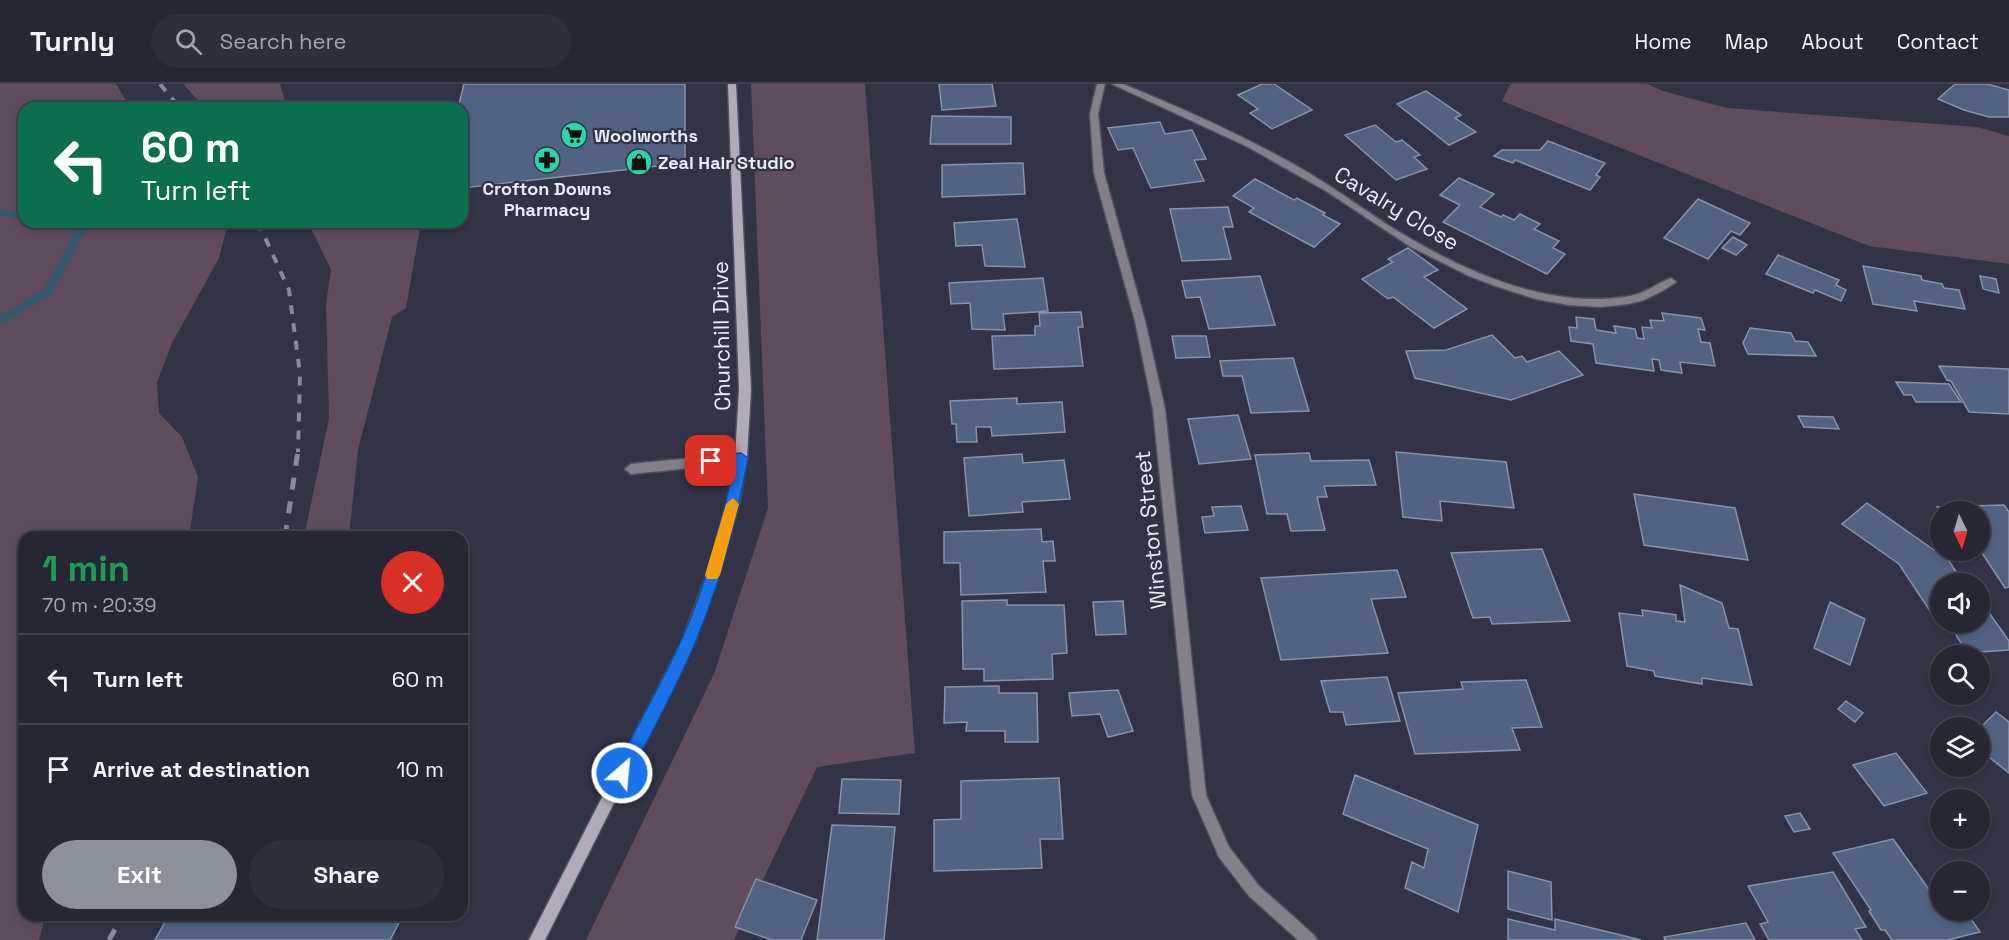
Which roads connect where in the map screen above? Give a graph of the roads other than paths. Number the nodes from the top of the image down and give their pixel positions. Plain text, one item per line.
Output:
1 (732, 84) edge
2 (1101, 84) edge
3 (1116, 84) edge
4 (1671, 282) dead end
5 (741, 458) junction
6 (631, 469) dead end
7 (537, 940) edge
8 (1309, 940) edge

1 - 5 main road, Churchill Drive
2 - 8 street, Winston Street
3 - 4 street, Cavalry Close
5 - 6 street
5 - 7 main road, Churchill Drive

